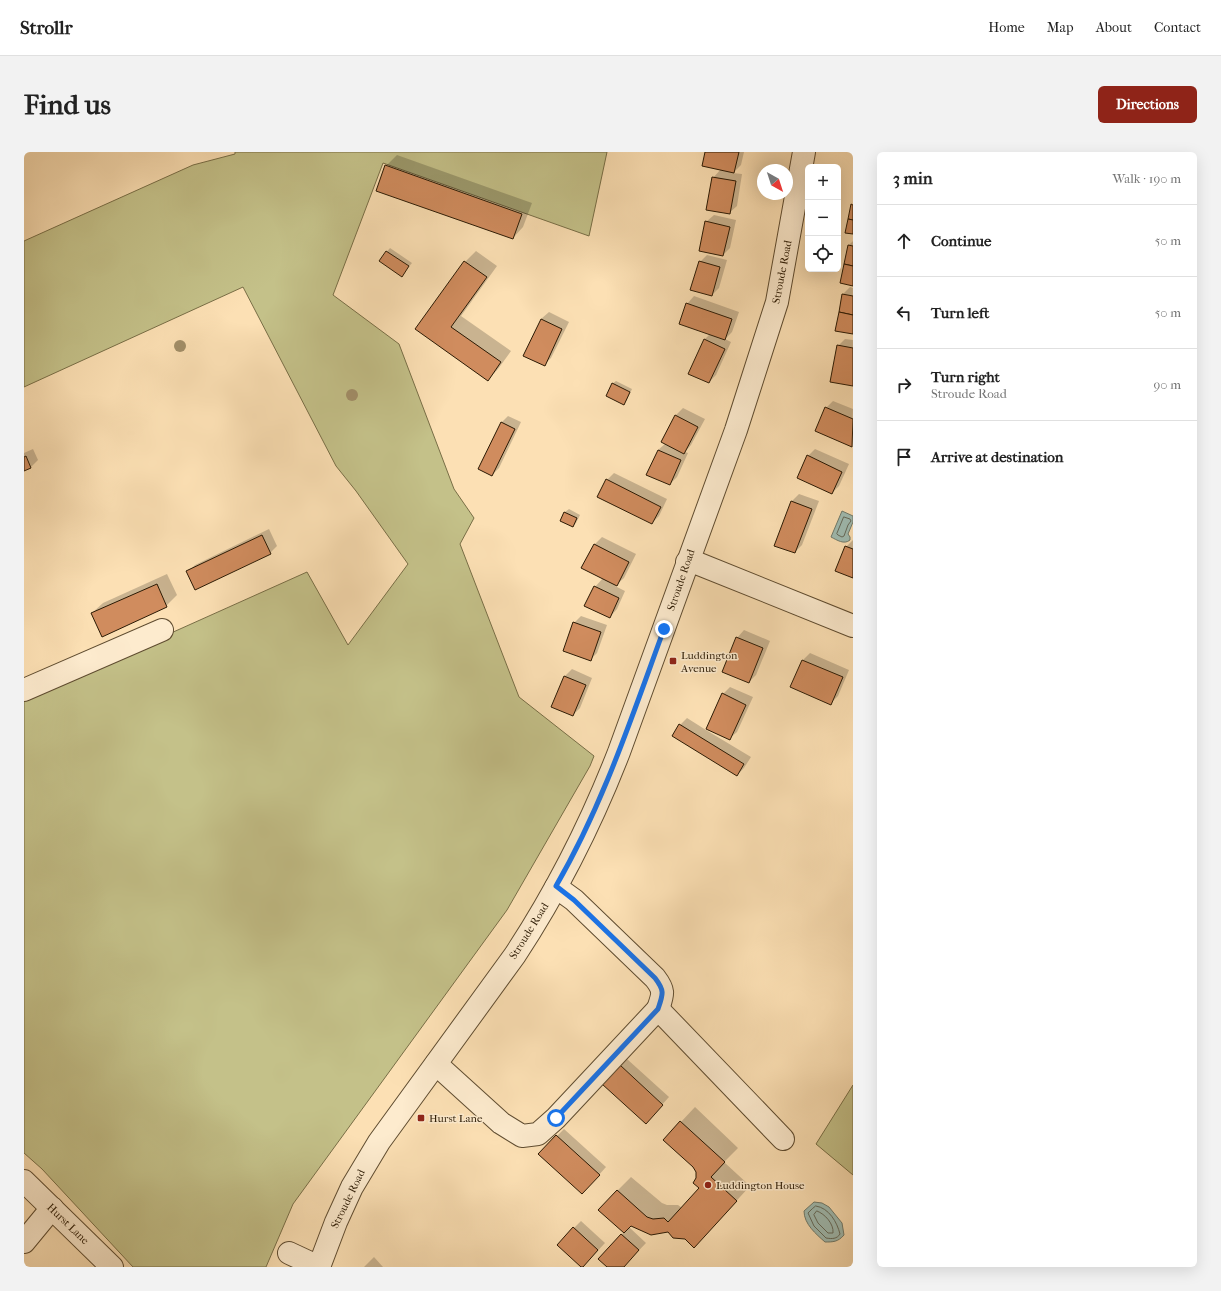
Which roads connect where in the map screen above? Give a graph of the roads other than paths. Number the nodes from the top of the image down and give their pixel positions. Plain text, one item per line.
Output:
1 (804, 152) edge
2 (687, 562) junction
3 (853, 626) edge
4 (162, 630) dead end
5 (24, 690) edge
6 (556, 886) junction
7 (658, 1009) junction
8 (436, 1064) junction
9 (783, 1139) dead end
10 (24, 1181) edge
11 (52, 1208) junction
12 (24, 1242) edge
13 (289, 1253) dead end
14 (112, 1267) edge
15 (319, 1267) edge

1 - 2 street, Stroude Road
2 - 3 street
2 - 6 street, Stroude Road
4 - 5 street
6 - 7 street
6 - 8 street, Stroude Road
7 - 8 street
7 - 9 street
8 - 15 street, Stroude Road
10 - 11 street, Hurst Lane
11 - 12 street
11 - 14 street, Hurst Lane
13 - 15 street

